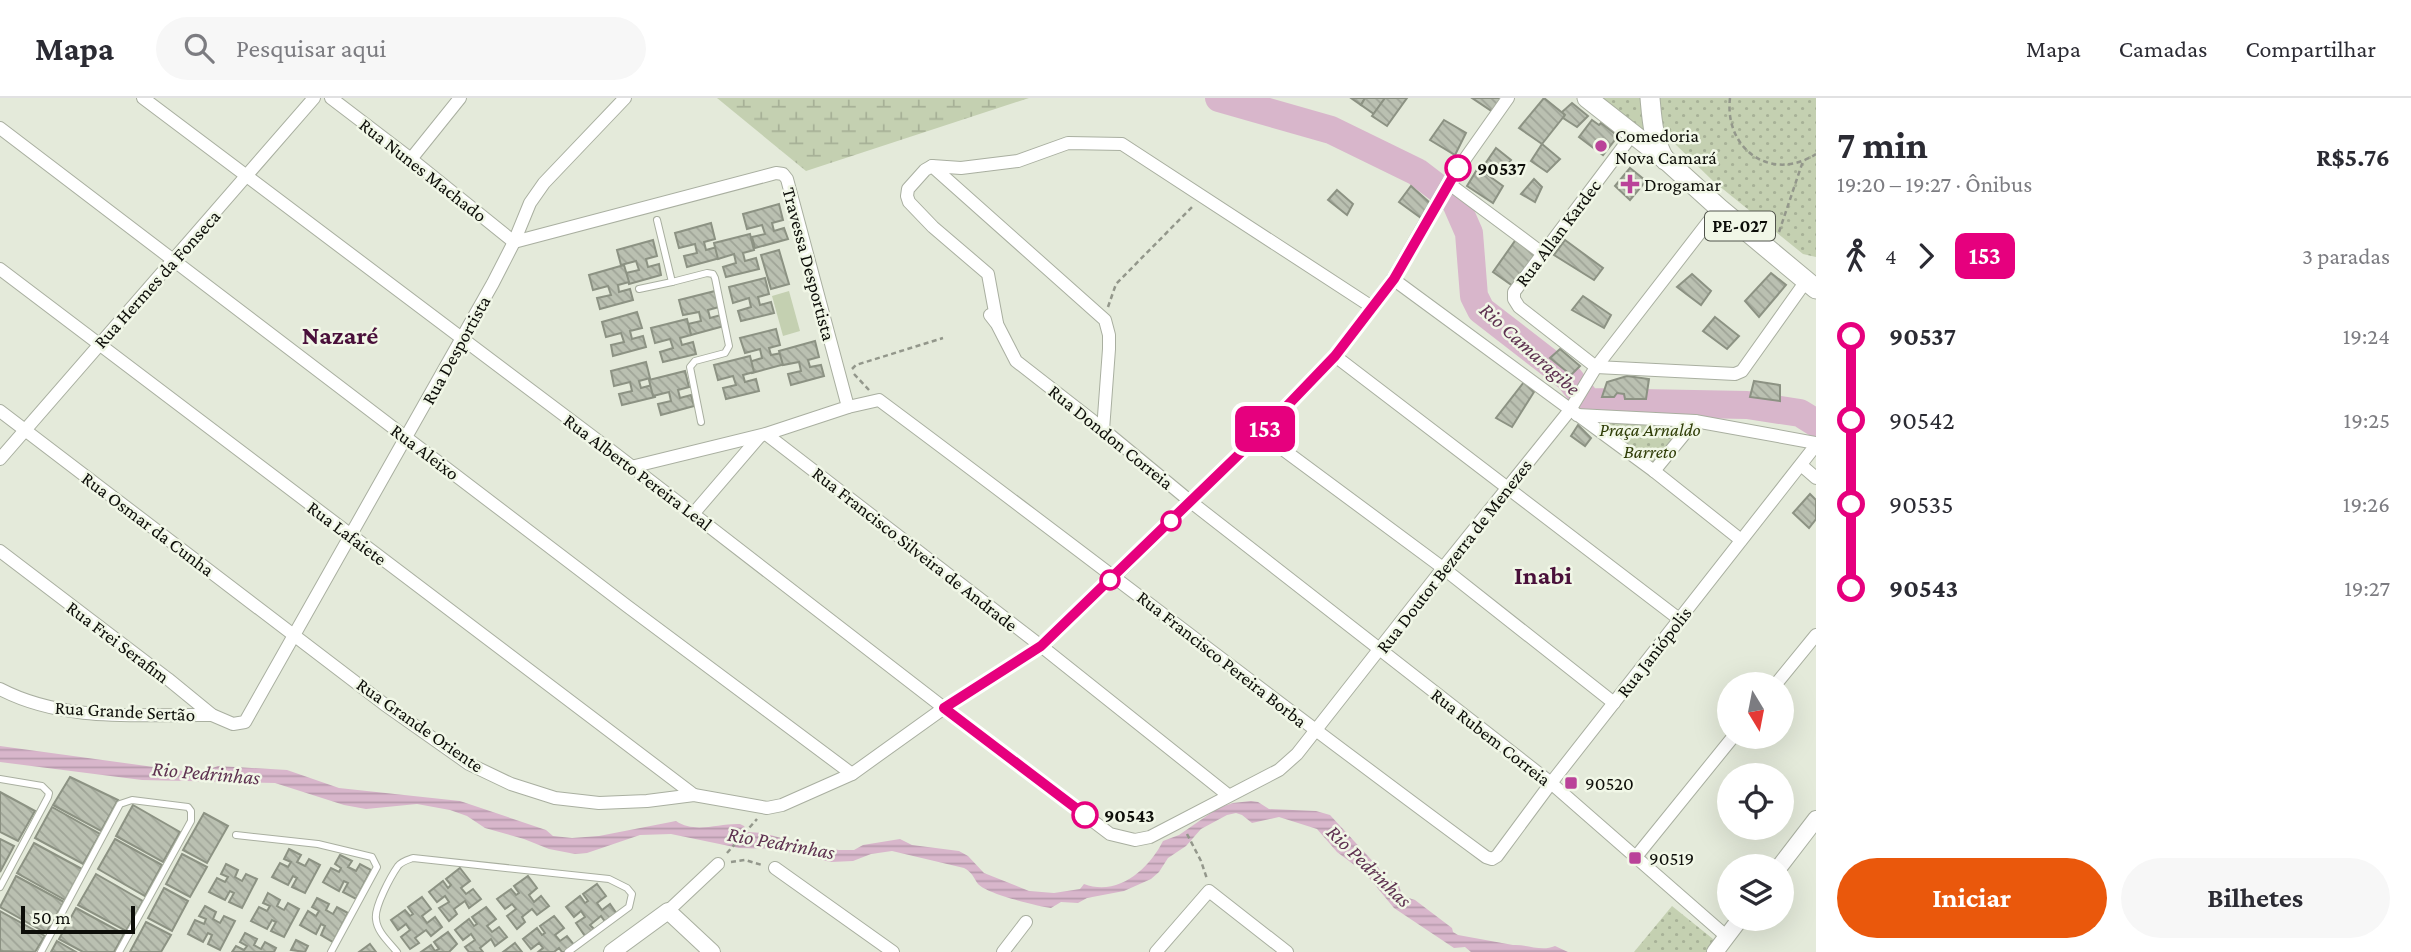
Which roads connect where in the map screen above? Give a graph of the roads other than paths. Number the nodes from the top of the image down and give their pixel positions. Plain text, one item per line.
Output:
1 (143, 98) edge
2 (314, 98) edge
3 (331, 98) edge
4 (460, 98) edge
5 (625, 98) edge
6 (1508, 98) edge
7 (1587, 98) edge
8 (1650, 98) edge
9 (0, 128) edge
10 (1632, 135) junction
11 (411, 159) junction
12 (1666, 160) junction
13 (932, 166) junction
14 (247, 176) junction
15 (1443, 191) junction
16 (1719, 208) junction
17 (657, 220) dead end
18 (514, 242) junction
19 (1542, 253) junction
20 (174, 262) junction
21 (0, 270) edge
22 (1394, 279) junction
23 (672, 282) junction
24 (1811, 285) edge
25 (639, 289) dead end
26 (1372, 307) junction
27 (461, 340) junction
28 (100, 343) junction
29 (1335, 356) junction
30 (1596, 367) junction
31 (1577, 403) junction
32 (848, 407) junction
33 (0, 411) edge
34 (1695, 421) junction
35 (701, 422) dead end
36 (25, 430) junction
37 (1103, 430) junction
38 (1261, 433) junction
39 (763, 435) junction
40 (407, 438) junction
41 (1816, 444) edge
42 (0, 460) edge
43 (1801, 465) junction
44 (632, 467) junction
45 (1654, 471) junction
46 (1816, 478) edge
47 (1508, 487) junction
48 (1191, 502) junction
49 (693, 514) junction
50 (351, 537) junction
51 (1741, 540) junction
52 (0, 551) edge
53 (1443, 568) junction
54 (1115, 576) junction
55 (1679, 620) junction
56 (1816, 635) edge
57 (295, 636) junction
58 (1041, 646) junction
59 (1380, 649) junction
60 (1786, 672) edge
61 (0, 689) edge
62 (1615, 703) junction
63 (944, 708) junction
64 (212, 715) junction
65 (239, 724) joint
66 (1317, 732) junction
67 (1723, 749) edge
68 (852, 774) junction
69 (0, 779) edge
70 (1550, 783) junction
71 (694, 795) junction
72 (1228, 795) junction
73 (1816, 819) edge
74 (236, 835) dead end
75 (1135, 840) joint
76 (1789, 854) edge
77 (1635, 858) junction
78 (722, 859) road end
79 (1492, 859) joint
80 (775, 868) road end
81 (0, 887) edge
82 (668, 911) junction
83 (1026, 922) dead end
84 (1730, 931) edge
85 (1726, 936) junction
86 (41, 952) edge
87 (119, 952) edge
88 (331, 952) edge
89 (397, 952) edge
90 (568, 952) edge
91 (612, 952) edge
92 (712, 952) edge
93 (893, 952) edge
94 (1003, 952) edge
95 (1156, 952) edge
96 (1287, 952) edge
97 (1715, 952) edge

1 - 14 street, Rua Alberto Pereira Leal
2 - 14 street, Rua Hermes da Fonseca
3 - 11 street, Rua Nunes Machado
4 - 11 street
5 - 18 street, Rua Desportista
6 - 15 street, Rua Grande Oriente
7 - 10 main road, PE-027
8 - 12 main road, PE-027
9 - 20 street, Rua Aleixo
10 - 12 main road, PE-027
10 - 19 street, Rua Allan Kardec
11 - 18 street, Rua Nunes Machado
12 - 16 main road, PE-027
13 - 26 street
13 - 37 street
13 - 37 street, Rua Dondon Correia
14 - 20 street, Rua Hermes da Fonseca
14 - 27 street, Rua Alberto Pereira Leal
15 - 19 street
15 - 22 street, Rua Grande Oriente
16 - 24 main road, PE-027
16 - 30 street, Rua Doutor Bezerra de Menezes
17 - 23 lane
18 - 27 street, Rua Desportista
18 - 32 street, Travessa Desportista
19 - 30 street, Rua Allan Kardec
20 - 28 street, Rua Hermes da Fonseca
20 - 40 street, Rua Aleixo
21 - 28 street, Rua Lafaiete
22 - 26 street, Rua Grande Oriente
22 - 31 street
23 - 25 lane
23 - 35 lane
24 - 30 street
26 - 29 street, Rua Grande Oriente
27 - 40 street, Rua Desportista
27 - 44 street, Rua Alberto Pereira Leal
28 - 36 street, Rua Hermes da Fonseca
28 - 50 street, Rua Lafaiete
29 - 38 street, Rua Grande Oriente
29 - 47 street
30 - 31 street, Rua Doutor Bezerra de Menezes
31 - 34 street
31 - 45 street
31 - 47 street, Rua Doutor Bezerra de Menezes
32 - 39 street
32 - 54 street, Rua Francisco Pereira Borba
33 - 36 street, Rua Osmar da Cunha
34 - 41 street
34 - 45 street
36 - 42 street, Rua Hermes da Fonseca
36 - 57 street, Rua Osmar da Cunha
37 - 48 street, Rua Dondon Correia
38 - 48 street, Rua Grande Oriente
38 - 53 street
39 - 44 street
39 - 49 street
39 - 58 street, Rua Francisco Silveira de Andrade
40 - 50 street, Rua Desportista
40 - 68 street, Rua Aleixo
41 - 43 street, Rua Janiópolis
43 - 46 street
43 - 51 street, Rua Janiópolis
44 - 49 street, Rua Alberto Pereira Leal
45 - 51 street
47 - 53 street, Rua Doutor Bezerra de Menezes
47 - 55 street
48 - 54 street, Rua Grande Oriente
48 - 59 street, Rua Dondon Correia
49 - 63 street, Rua Alberto Pereira Leal
50 - 57 street, Rua Desportista
50 - 71 street, Rua Lafaiete
51 - 55 street, Rua Janiópolis
52 - 64 street, Rua Frei Serafim
53 - 59 street, Rua Doutor Bezerra de Menezes
53 - 62 street
54 - 58 street, Rua Grande Oriente
54 - 66 street, Rua Francisco Pereira Borba
55 - 62 street, Rua Janiópolis
56 - 60 street
57 - 65 street, Rua Desportista
57 - 71 street, Rua Grande Oriente
58 - 63 street, Rua Grande Oriente
58 - 72 street, Rua Francisco Silveira de Andrade
59 - 66 street, Rua Doutor Bezerra de Menezes
59 - 70 street, Rua Rubem Correia
61 - 64 street, Rua Grande Sertão
62 - 70 street, Rua Janiópolis
63 - 68 street, Rua Grande Oriente
63 - 75 street, Rua Alberto Pereira Leal
64 - 65 street, Rua Frei Serafim
66 - 72 street, Rua Doutor Bezerra de Menezes
66 - 79 street, Rua Francisco Pereira Borba
67 - 77 street
68 - 71 street, Rua Grande Oriente
69 - 81 lane
70 - 77 street, Rua Rubem Correia
70 - 79 street, Rua Janiópolis
72 - 75 street, Rua Doutor Bezerra de Menezes
73 - 76 street
74 - 88 lane
77 - 85 street, Rua Rubem Correia
78 - 82 street
80 - 93 street
82 - 91 street
82 - 92 street
83 - 94 street
84 - 85 street
85 - 97 street
86 - 87 lane
89 - 90 lane
95 - 96 street

